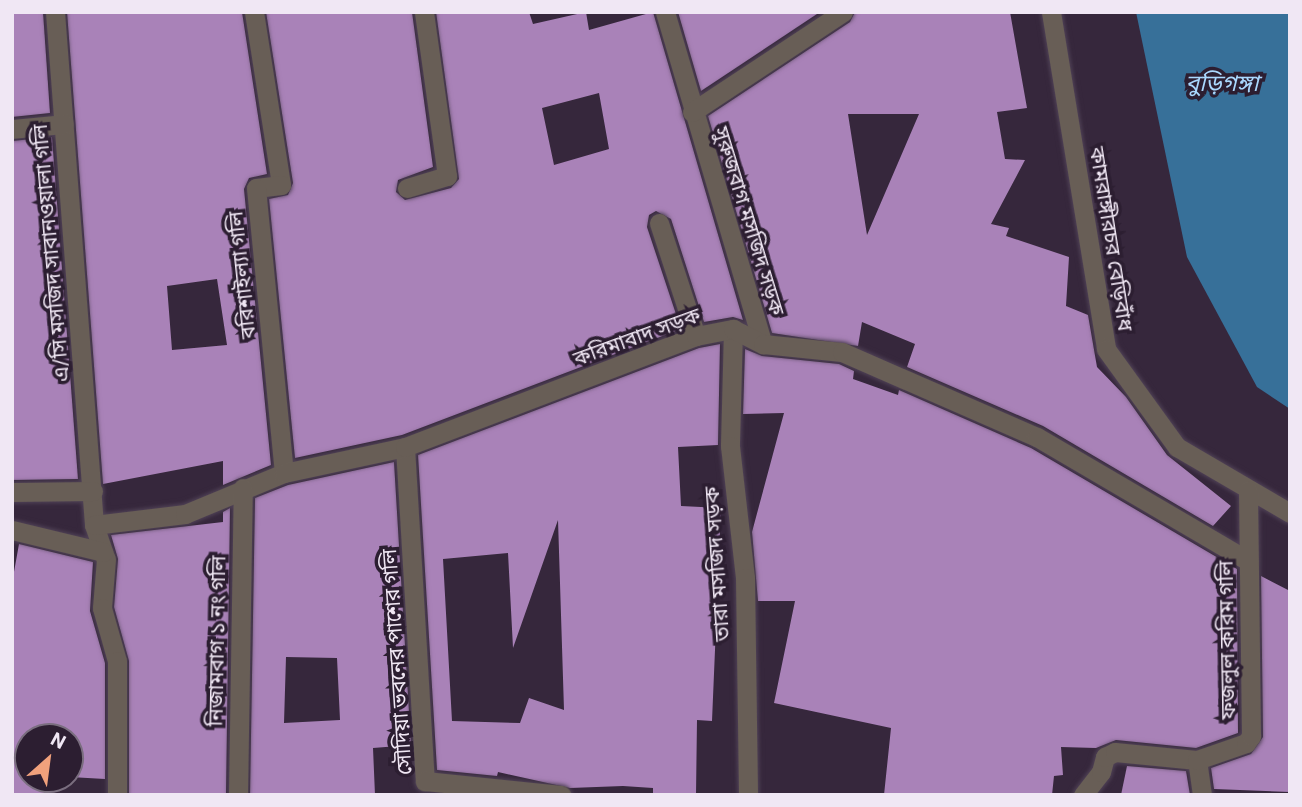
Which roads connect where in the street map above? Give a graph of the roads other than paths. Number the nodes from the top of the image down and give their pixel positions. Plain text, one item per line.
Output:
1 (55, 12) edge
2 (254, 12) edge
3 (424, 12) edge
4 (665, 12) edge
5 (843, 12) edge
6 (1051, 12) edge
7 (692, 112) junction
8 (64, 124) junction
9 (12, 129) edge
10 (407, 188) dead end
11 (659, 223) dead end
12 (733, 329) junction
13 (696, 336) junction
14 (763, 344) junction
15 (405, 447) junction
16 (284, 473) junction
17 (243, 488) junction
18 (1248, 489) junction
19 (93, 491) junction
20 (12, 492) edge
21 (1290, 513) edge
22 (94, 525) junction
23 (12, 530) edge
24 (103, 552) junction
25 (1248, 561) junction
26 (1197, 760) junction
27 (117, 795) edge
28 (238, 795) edge
29 (561, 795) edge
30 (748, 795) edge
31 (1083, 795) edge
32 (1202, 795) edge

1 - 8 street, এ/সি মসজিদ সাবানওয়ালা গলি
2 - 16 street, বরিশাইল্যা গলি
3 - 10 street
4 - 7 street, সুরুজবাগ মসজিদ সড়ক
5 - 7 street
6 - 18 street, কামরাঙ্গীরচর বেড়িবাঁধ
7 - 14 street, সুরুজবাগ মসজিদ সড়ক
8 - 9 street
8 - 19 street, এ/সি মসজিদ সাবানওয়ালা গলি
11 - 13 street
12 - 13 street, করিমাবাদ সড়ক
12 - 14 street, করিমাবাদ সড়ক
12 - 30 street, তারা মসজিদ সড়ক
13 - 15 street, করিমাবাদ সড়ক
14 - 25 street, করিমাবাদ সড়ক
15 - 16 street, করিমাবাদ সড়ক
15 - 29 street, সৌদিয়া ভবনের পাশের গলি
16 - 17 street, করিমাবাদ সড়ক
17 - 22 street, করিমাবাদ সড়ক
17 - 28 street, নিজামবাগ ১ নং গলি
18 - 21 street, কামরাঙ্গীরচর বেড়িবাঁধ
18 - 25 street, ফজলুল করিম গলি
19 - 20 street
19 - 22 street, এ/সি মসজিদ সাবানওয়ালা গলি
22 - 24 street, এ/সি মসজিদ সাবানওয়ালা গলি
23 - 24 street
24 - 27 street, এ/সি মসজিদ সাবানওয়ালা গলি
25 - 26 street, ফজলুল করিম গলি
26 - 31 street
26 - 32 street

